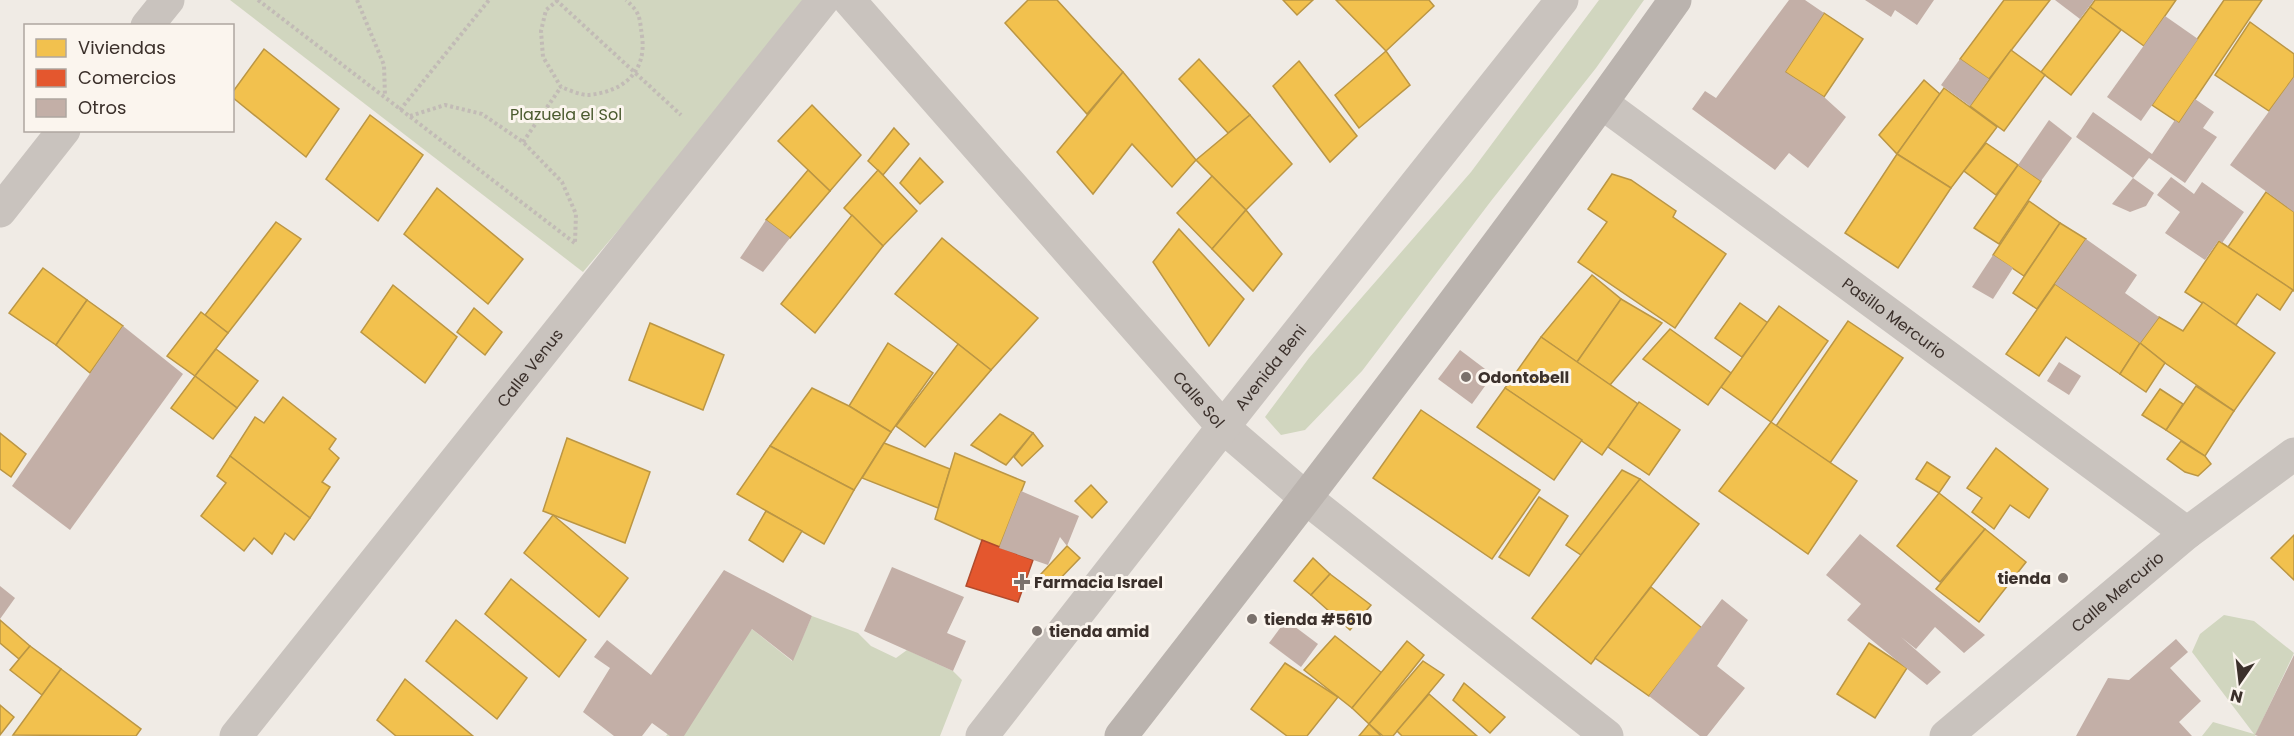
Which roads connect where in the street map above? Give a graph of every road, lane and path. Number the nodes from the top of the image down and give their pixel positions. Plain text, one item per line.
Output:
1 (168, 0) edge
2 (258, 0) edge
3 (357, 0) edge
4 (489, 0) edge
5 (557, 0) edge
6 (626, 0) edge
7 (823, 0) edge
8 (849, 0) edge
9 (1562, 0) edge
10 (1675, 0) edge
11 (149, 24) edge
12 (636, 74) junction
13 (561, 87) junction
14 (385, 97) junction
15 (1602, 103) junction
16 (400, 110) junction
17 (683, 116) dead end
18 (409, 117) junction
19 (62, 132) edge
20 (523, 142) junction
21 (0, 211) edge
22 (575, 243) junction
23 (580, 247) dead end
24 (1222, 427) junction
25 (2294, 454) edge
26 (1307, 499) junction
27 (2187, 533) junction
28 (236, 736) edge
29 (982, 736) edge
30 (1121, 736) edge
31 (1607, 736) edge
32 (1946, 736) edge

1 - 11 street
2 - 14 path
3 - 14 path
4 - 16 path
5 - 12 path
5 - 13 path
6 - 12 path
7 - 28 street, Calle Venus
8 - 24 street, Calle Sol
9 - 24 street, Avenida Beni
10 - 15 street
12 - 13 path
12 - 17 path
13 - 20 path
14 - 16 path
15 - 26 street
15 - 27 street, Pasillo Mercurio
16 - 18 path
18 - 20 path
18 - 22 path
19 - 21 street
20 - 22 path
22 - 23 path
24 - 26 street, Calle Sol
24 - 29 street, Avenida Beni
25 - 27 street, Calle Mercurio
26 - 30 street
26 - 31 street, Calle Sol
27 - 32 street, Calle Mercurio

